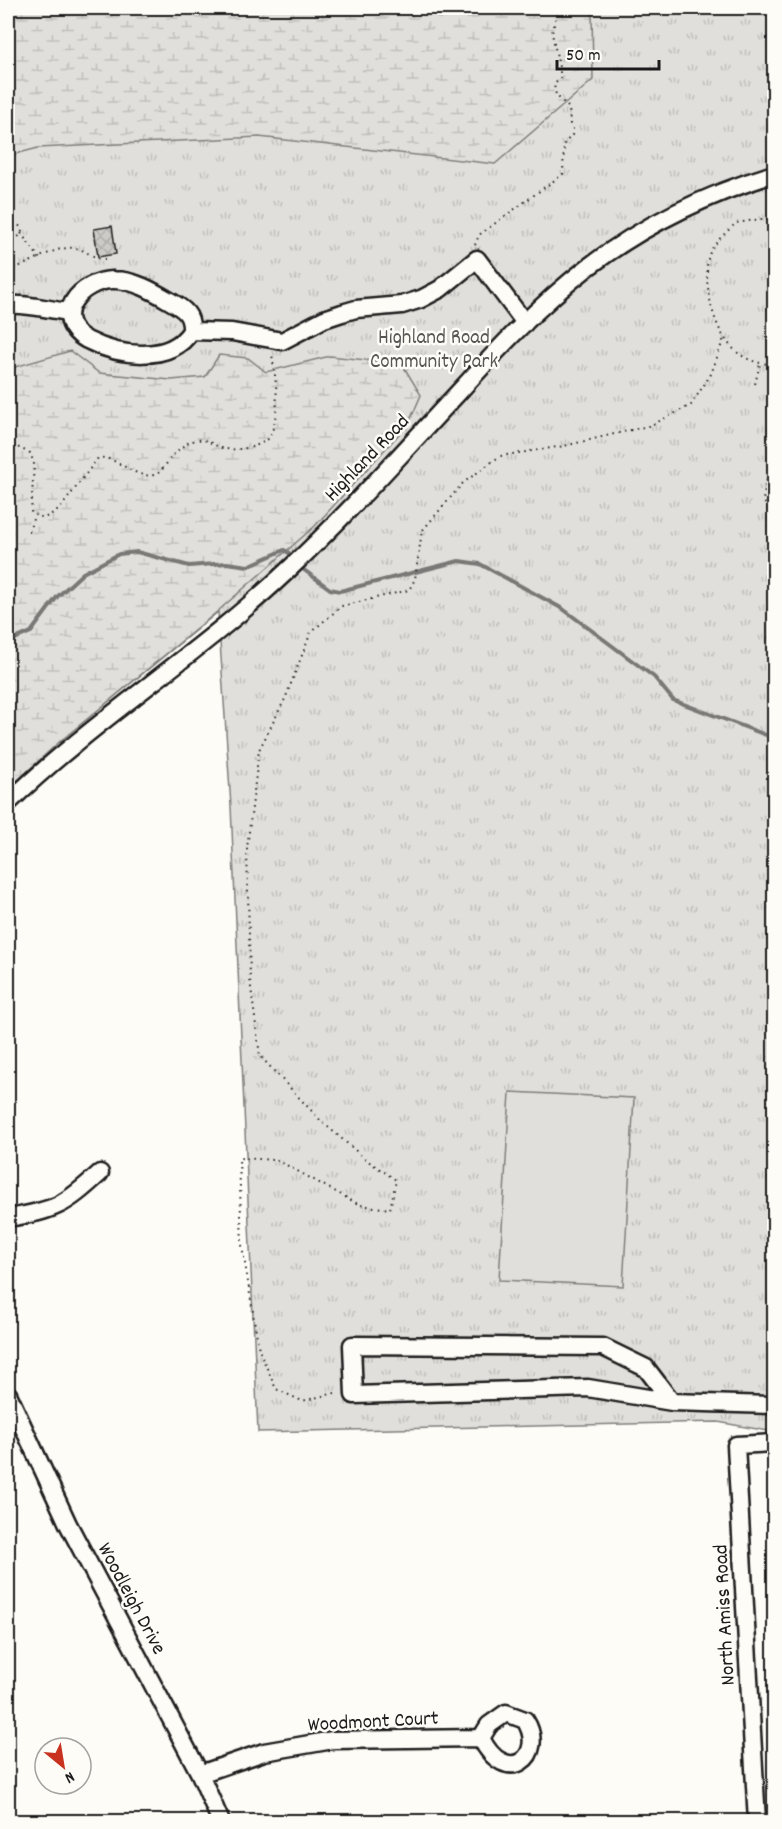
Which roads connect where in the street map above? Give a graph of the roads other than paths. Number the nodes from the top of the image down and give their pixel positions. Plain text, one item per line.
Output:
1 (774, 174) edge
2 (8, 305) edge
3 (69, 312) junction
4 (525, 323) junction
5 (191, 331) junction
6 (8, 803) edge
7 (100, 1173) dead end
8 (8, 1218) edge
9 (8, 1394) edge
10 (672, 1402) junction
11 (774, 1405) edge
12 (774, 1443) edge
13 (481, 1738) dead end
14 (200, 1774) junction
15 (221, 1821) edge
16 (757, 1821) edge

1 - 4 street, Highland Road
2 - 3 street
3 - 5 street
3 - 5 street
4 - 5 street
4 - 6 street, Highland Road
7 - 8 street
9 - 14 street, Woodleigh Drive
10 - 10 street
10 - 11 street
12 - 16 street, North Amiss Road
13 - 14 street, Woodmont Court
14 - 15 street, Woodleigh Drive

